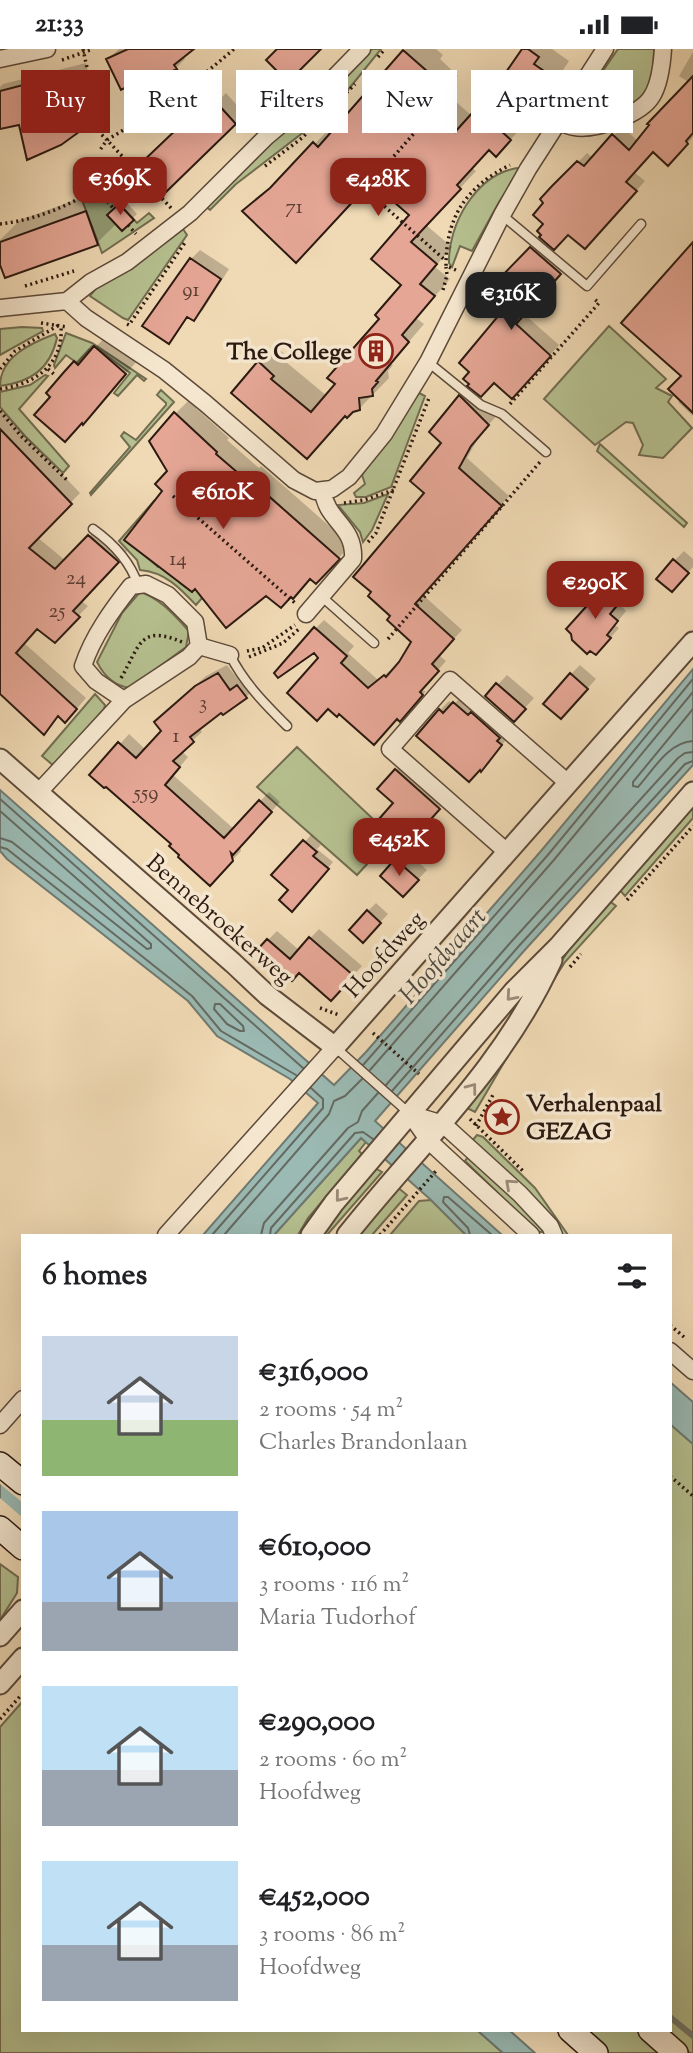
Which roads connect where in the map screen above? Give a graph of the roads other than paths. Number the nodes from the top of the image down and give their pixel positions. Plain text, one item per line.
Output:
1 (47, 49) edge
2 (362, 49) edge
3 (605, 49) edge
4 (663, 49) edge
5 (0, 59) edge
6 (592, 70) edge
7 (633, 114) edge
8 (552, 133) edge
9 (502, 215) junction
10 (641, 224) dead end
11 (67, 301) junction
12 (0, 308) edge
13 (428, 362) junction
14 (546, 452) road end
15 (324, 497) junction
16 (93, 529) dead end
17 (138, 585) junction
18 (321, 596) junction
19 (306, 614) road end
20 (693, 642) edge
21 (374, 643) road end
22 (199, 646) junction
23 (229, 655) joint
24 (117, 695) junction
25 (287, 726) dead end
26 (0, 759) edge
27 (568, 783) junction
28 (693, 792) edge
29 (38, 793) junction
30 (507, 852) junction
31 (558, 947) junction
32 (340, 1051) junction
33 (406, 1110) junction
34 (443, 1124) junction
35 (423, 1147) junction
36 (167, 1234) edge
37 (313, 1234) edge
38 (348, 1234) edge
39 (530, 1234) edge
40 (554, 1234) edge
41 (672, 1353) edge
42 (693, 1371) edge
43 (21, 1401) edge
44 (0, 1425) edge
45 (0, 1464) edge
46 (21, 1481) edge
47 (0, 1528) edge
48 (20, 1546) edge
49 (21, 1612) edge
50 (0, 1636) edge
51 (21, 1660) edge
52 (0, 1684) edge
53 (572, 2032) edge
54 (652, 2032) edge
55 (596, 2053) edge
56 (676, 2053) edge

1 - 5 street
2 - 11 street
3 - 6 street
4 - 7 street
8 - 9 street
9 - 10 lane
9 - 13 street
11 - 12 street
11 - 15 street
13 - 14 lane
13 - 15 street
15 - 18 street
16 - 17 lane
17 - 22 street
17 - 24 street
18 - 19 street
18 - 21 lane
20 - 27 street, Hoofdweg
22 - 23 street
22 - 24 street
23 - 25 lane
24 - 29 street
26 - 29 street, Bennebroekerweg
27 - 30 street, Hoofdweg
27 - 30 street
28 - 31 street
29 - 32 street, Bennebroekerweg
30 - 32 street, Hoofdweg
31 -> 33 street
34 -> 31 street
32 - 33 lane, Bennebroekerweg
32 - 36 street, Hoofdweg
33 - 34 street, Bennebroekerweg
33 - 35 street, Bennebroekerweg
33 -> 37 street
34 - 35 street
40 -> 34 street, Bennebroekerweg
35 - 38 street
35 - 39 street, Bennebroekerweg
41 - 42 street
43 - 44 street
45 - 46 main road
47 - 48 main road
49 - 50 street
51 - 52 street
53 - 55 main road
54 - 56 main road

